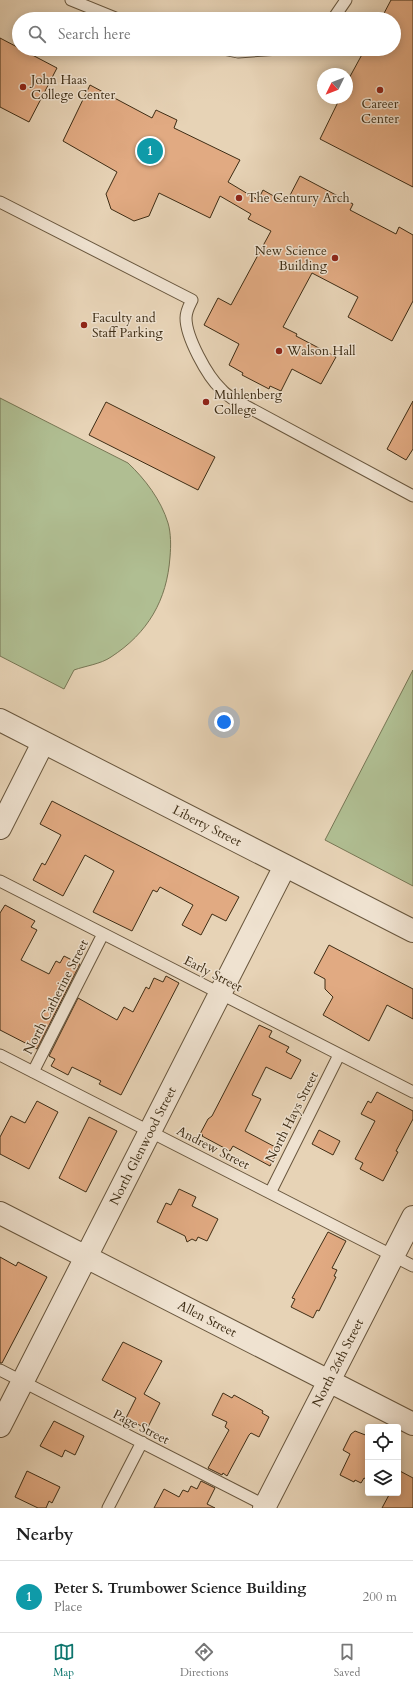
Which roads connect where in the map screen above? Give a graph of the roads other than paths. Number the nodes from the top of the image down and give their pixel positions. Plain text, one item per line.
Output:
1 (71, 0) edge
2 (346, 0) edge
3 (101, 12) edge
4 (338, 12) edge
5 (2, 206) edge
6 (413, 496) edge
7 (0, 720) edge
8 (43, 742) junction
9 (0, 828) edge
10 (285, 866) junction
11 (0, 881) edge
12 (413, 932) edge
13 (103, 934) junction
14 (220, 994) junction
15 (0, 1055) edge
16 (340, 1055) junction
17 (34, 1072) junction
18 (413, 1092) edge
19 (150, 1131) junction
20 (270, 1193) junction
21 (0, 1213) edge
22 (413, 1217) edge
23 (393, 1256) junction
24 (86, 1257) junction
25 (413, 1266) edge
26 (0, 1370) edge
27 (329, 1381) junction
28 (23, 1382) junction
29 (413, 1424) edge
30 (0, 1426) edge
31 (142, 1442) junction
32 (266, 1507) edge
33 (108, 1508) edge

1 - 3 lane
2 - 4 lane
5 - 6 lane
7 - 8 street, Liberty Street
8 - 9 street
8 - 10 street, Liberty Street
10 - 12 street, Liberty Street
10 - 14 street, North Glenwood Street
11 - 13 lane, Early Street
13 - 14 lane, Early Street
13 - 17 lane, North Catherine Street
14 - 16 lane, Early Street
14 - 19 street, North Glenwood Street
15 - 17 lane, Andrew Street
16 - 18 lane, Early Street
16 - 20 lane, North Hays Street
17 - 19 lane, Andrew Street
19 - 20 lane, Andrew Street
19 - 24 street, North Glenwood Street
20 - 23 lane, Andrew Street
21 - 24 street, Allen Street
22 - 23 street, North 26th Street
23 - 25 lane, Andrew Street
23 - 27 street, North 26th Street
24 - 27 street, Allen Street
24 - 28 street, North Glenwood Street
26 - 28 lane, Page Street
27 - 29 street, Allen Street
27 - 32 street, North 26th Street
28 - 30 street, North Glenwood Street
28 - 31 lane, Page Street
31 - 32 lane, Page Street
31 - 33 lane

